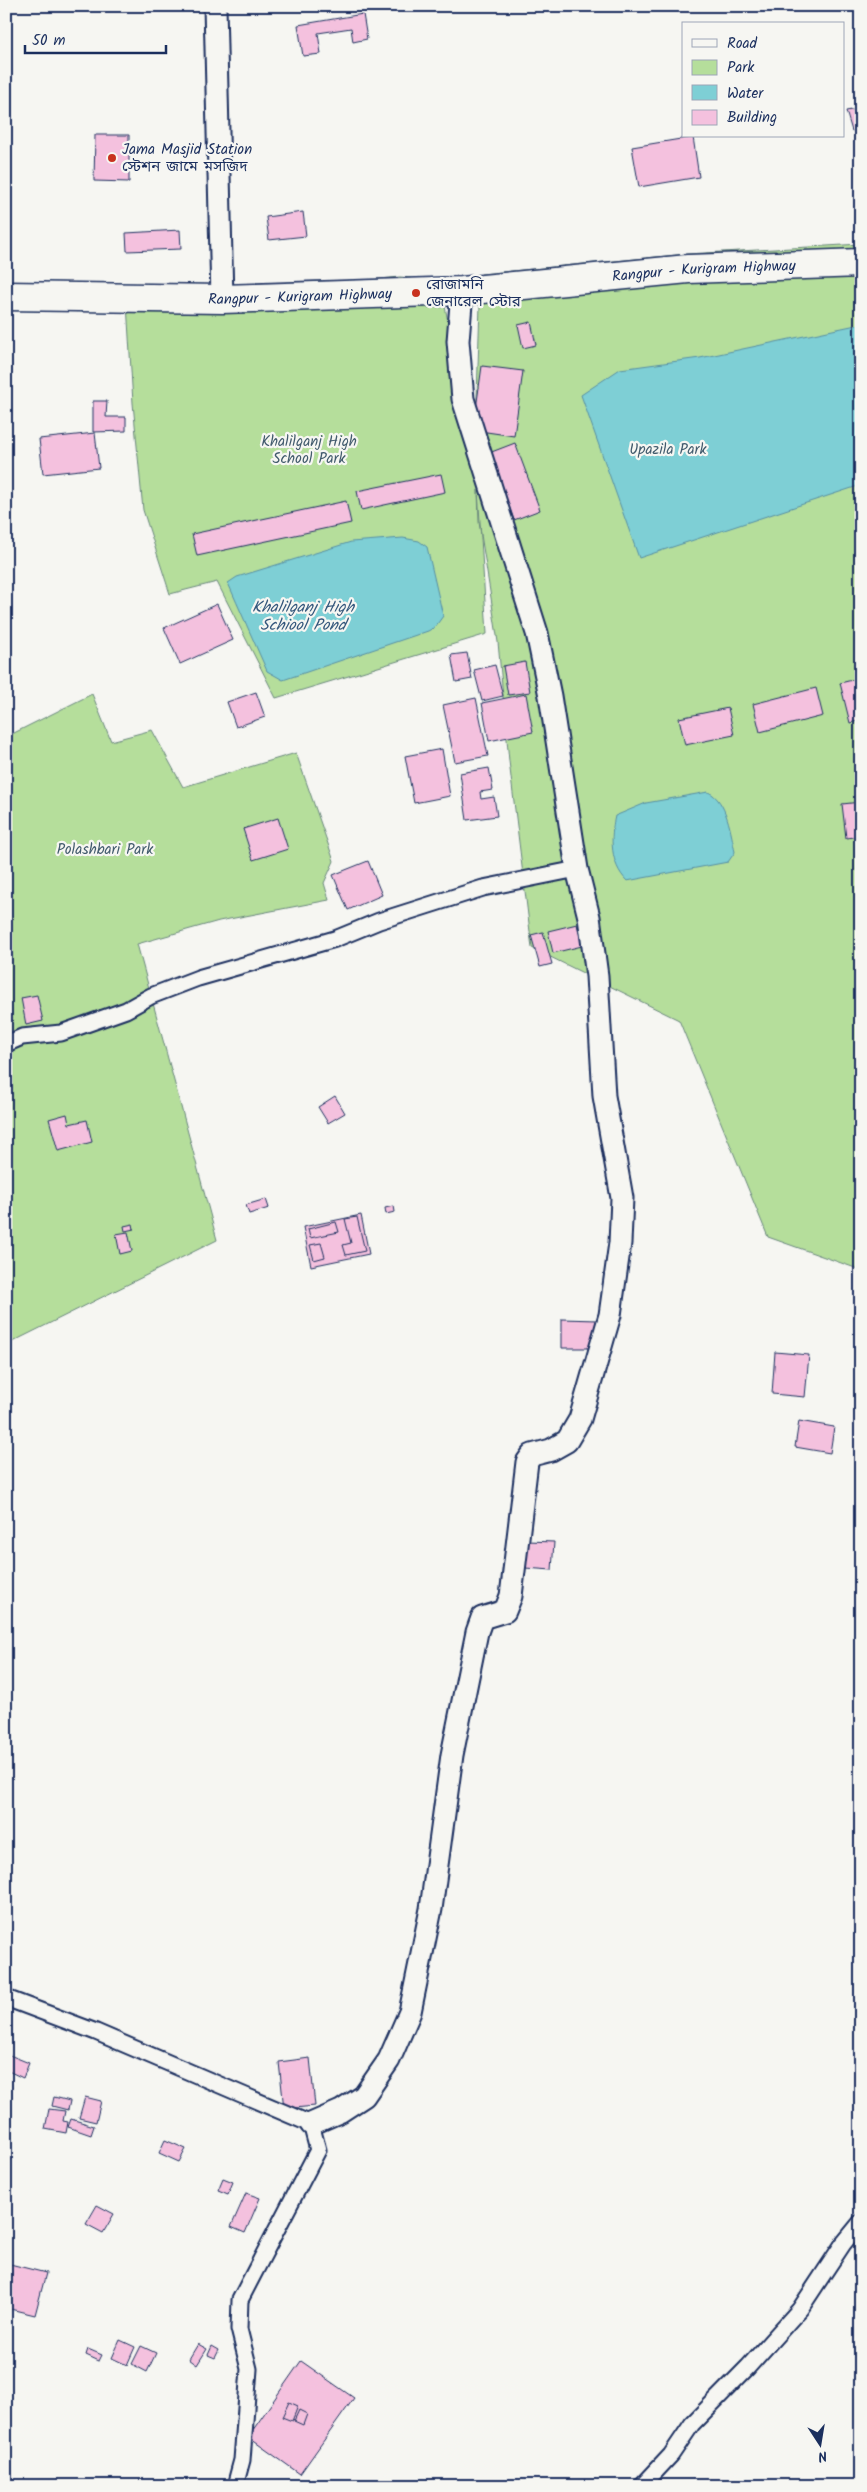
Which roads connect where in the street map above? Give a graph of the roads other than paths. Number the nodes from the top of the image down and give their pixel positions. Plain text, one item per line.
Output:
1 (215, 6) edge
2 (861, 263) edge
3 (462, 291) junction
4 (6, 296) edge
5 (222, 299) junction
6 (578, 869) junction
7 (6, 1044) edge
8 (6, 1998) edge
9 (311, 2124) junction
10 (861, 2222) edge
11 (235, 2486) edge
12 (642, 2486) edge

1 - 5 street
2 - 3 highway, Rangpur - Kurigram Highway
3 - 5 highway, Rangpur - Kurigram Highway
3 - 6 street
4 - 5 highway, Rangpur - Kurigram Highway
6 - 7 street
6 - 9 street
8 - 9 street
9 - 11 street
10 - 12 street

